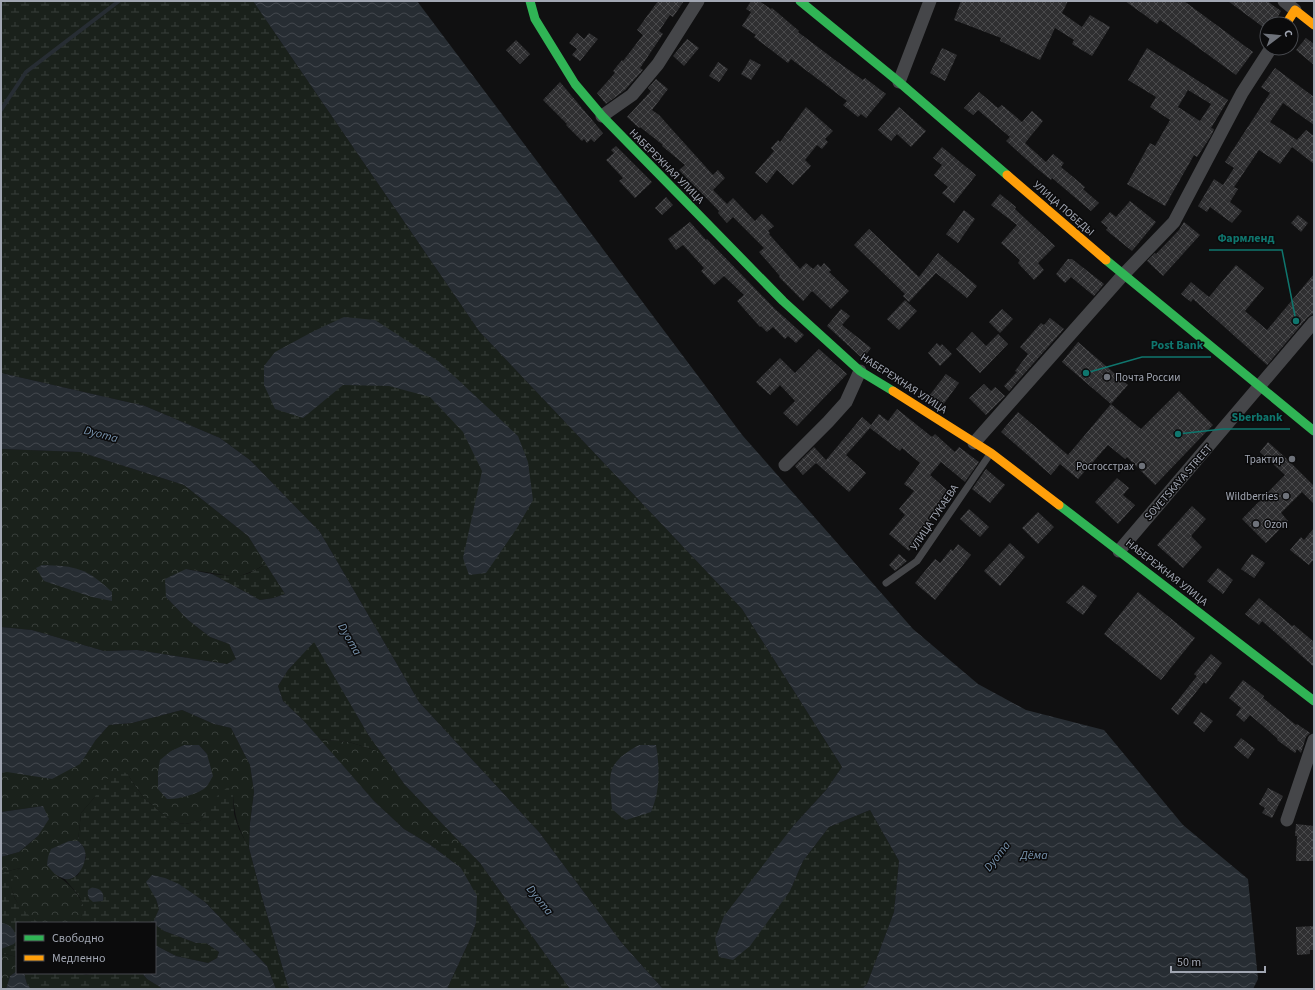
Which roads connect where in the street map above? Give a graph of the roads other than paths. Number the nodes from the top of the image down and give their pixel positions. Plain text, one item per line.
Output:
1 (530, 1) edge
2 (698, 1) edge
3 (800, 1) edge
4 (930, 1) edge
5 (1284, 1) edge
6 (1296, 10) junction
7 (1292, 16) edge
8 (1314, 25) edge
9 (1266, 56) edge
10 (899, 82) junction
11 (602, 116) junction
12 (1123, 275) junction
13 (1314, 322) edge
14 (860, 371) junction
15 (1260, 387) junction
16 (1314, 431) edge
17 (974, 442) junction
18 (991, 453) junction
19 (785, 465) dead end
20 (1119, 551) junction
21 (886, 583) dead end
22 (1314, 701) edge
23 (1314, 740) edge
24 (1287, 820) dead end

1 - 11 street, НАБЕРЕЖНАЯ УЛИЦА
2 - 11 street
3 - 10 street, УЛИЦА ПОБЕДЫ
4 - 10 street
5 - 6 street
6 - 7 street
6 - 8 street
9 - 12 street
10 - 12 street, УЛИЦА ПОБЕДЫ
11 - 14 street, НАБЕРЕЖНАЯ УЛИЦА
12 - 15 street, УЛИЦА ПОБЕДЫ
12 - 17 street
13 - 15 street, SOVETSKAYA STREET
14 - 17 street, НАБЕРЕЖНАЯ УЛИЦА
14 - 19 street
15 - 16 street, УЛИЦА ПОБЕДЫ
15 - 20 street, SOVETSKAYA STREET
17 - 18 street, НАБЕРЕЖНАЯ УЛИЦА
18 - 20 street, НАБЕРЕЖНАЯ УЛИЦА
18 - 21 lane, УЛИЦА ТУКАЕВА
20 - 22 street, НАБЕРЕЖНАЯ УЛИЦА
23 - 24 street

